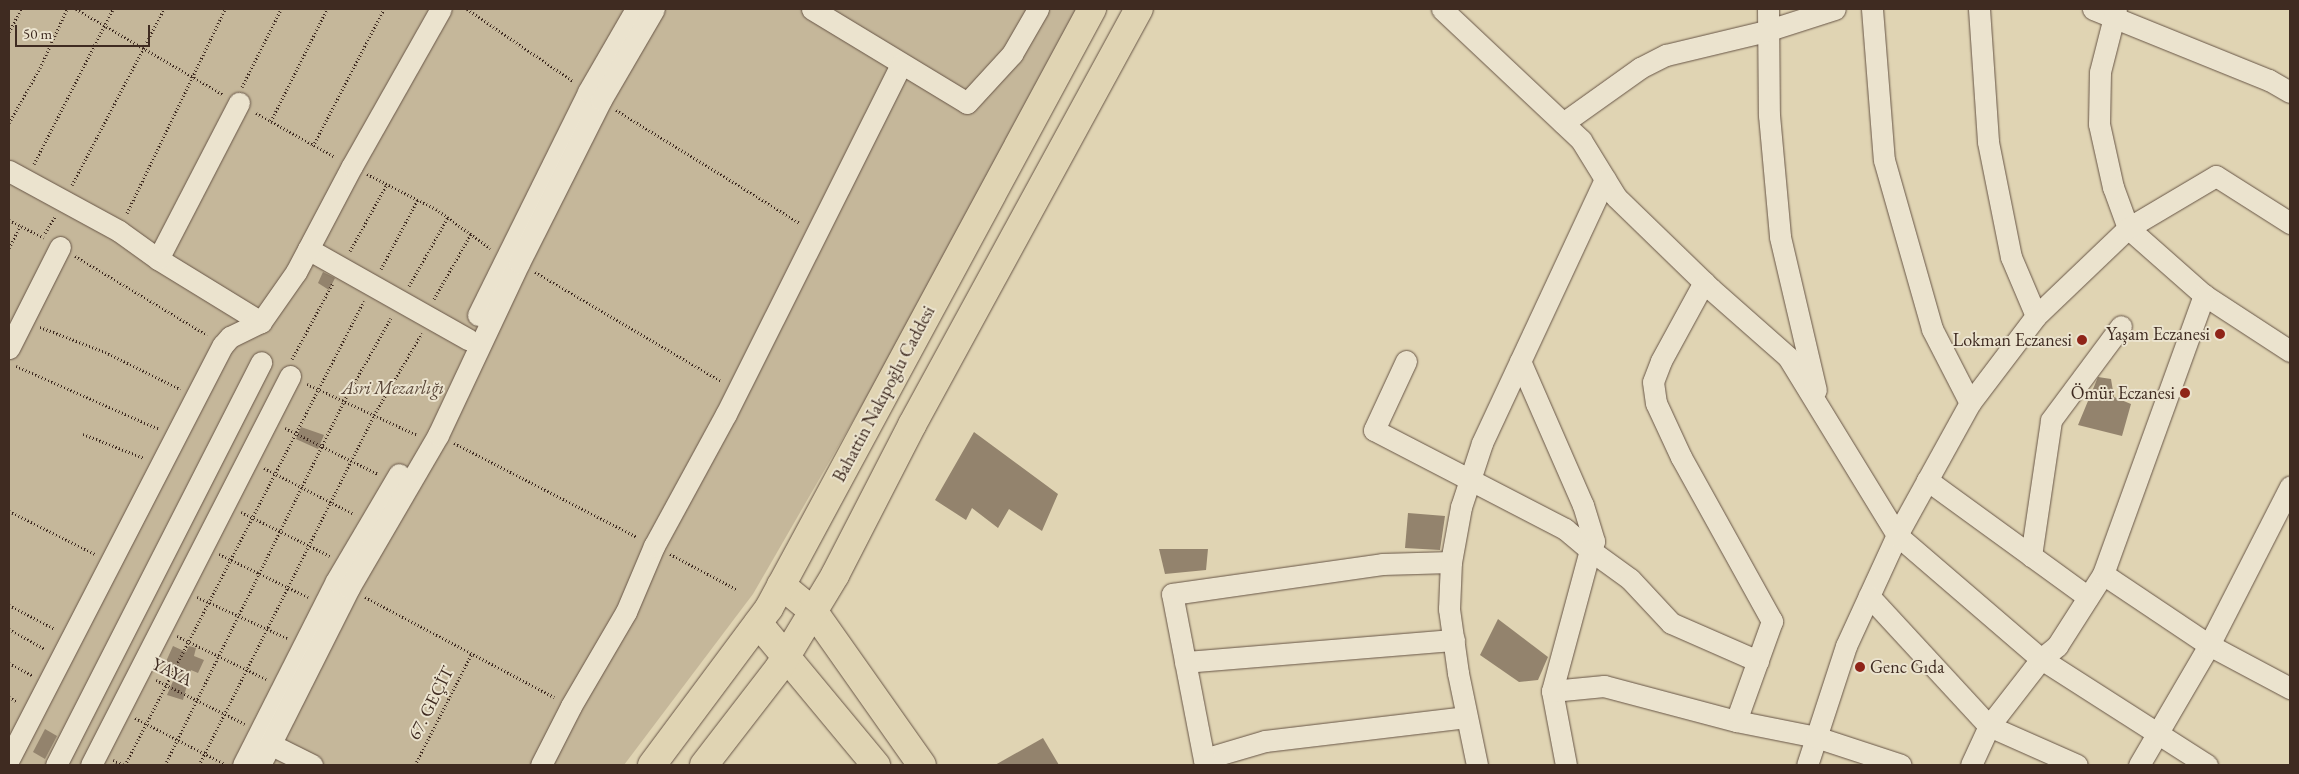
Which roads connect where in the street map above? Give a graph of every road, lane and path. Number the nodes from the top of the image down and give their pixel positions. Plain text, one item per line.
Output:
1 (21, 9) edge
2 (67, 9) edge
3 (76, 9) edge
4 (113, 9) edge
5 (164, 9) edge
6 (226, 9) edge
7 (281, 9) edge
8 (328, 9) edge
9 (384, 9) edge
10 (441, 9) edge
11 (467, 9) edge
12 (636, 9) edge
13 (654, 9) edge
14 (812, 9) edge
15 (1038, 9) edge
16 (1092, 9) edge
17 (1138, 9) edge
18 (1442, 9) edge
19 (1768, 9) edge
20 (1835, 9) edge
21 (1872, 9) edge
22 (1979, 9) edge
23 (2093, 9) edge
24 (2115, 12) edge
25 (104, 25) junction
26 (1766, 31) junction
27 (9, 32) edge
28 (144, 47) junction
29 (901, 64) junction
30 (192, 77) junction
31 (2290, 92) edge
32 (594, 96) junction
33 (237, 102) junction
34 (271, 121) junction
35 (9, 122) edge
36 (1563, 123) junction
37 (312, 146) junction
38 (352, 166) junction
39 (17, 176) edge
40 (1605, 180) junction
41 (418, 199) junction
42 (64, 202) junction
43 (448, 217) junction
44 (9, 220) edge
45 (2290, 224) edge
46 (20, 226) junction
47 (2128, 228) junction
48 (119, 231) junction
49 (815, 232) junction
50 (471, 234) junction
51 (51, 242) junction
52 (9, 248) edge
53 (308, 249) junction
54 (158, 259) junction
55 (511, 261) junction
56 (1704, 282) junction
57 (372, 285) junction
58 (2204, 295) junction
59 (400, 300) junction
60 (428, 316) junction
61 (2036, 316) junction
62 (23, 320) junction
63 (261, 322) junction
64 (2121, 326) dead end
65 (468, 339) junction
66 (223, 345) junction
67 (9, 348) edge
68 (2290, 351) edge
69 (1406, 361) dead end
70 (1520, 361) junction
71 (261, 362) dead end
72 (9, 363) edge
73 (290, 376) joint
74 (317, 388) junction
75 (737, 390) junction
76 (196, 398) junction
77 (344, 401) junction
78 (1970, 403) junction
79 (1821, 410) junction
80 (374, 415) junction
81 (268, 419) junction
82 (295, 432) junction
83 (83, 434) dead end
84 (430, 436) junction
85 (176, 437) junction
86 (322, 446) junction
87 (247, 460) junction
88 (351, 460) junction
89 (161, 465) junction
90 (274, 473) junction
91 (1471, 478) junction
92 (1927, 480) junction
93 (394, 482) junction
94 (301, 487) junction
95 (2290, 487) edge
96 (330, 502) junction
97 (224, 504) junction
98 (9, 511) edge
99 (252, 518) junction
100 (23, 519) dead end
101 (371, 522) junction
102 (280, 532) junction
103 (1897, 535) junction
104 (203, 546) junction
105 (308, 546) junction
106 (654, 546) junction
107 (1590, 550) junction
108 (2031, 556) junction
109 (230, 559) junction
110 (1451, 562) junction
111 (346, 564) junction
112 (259, 573) junction
113 (2103, 574) junction
114 (781, 585) junction
115 (288, 587) junction
116 (349, 588) junction
117 (736, 589) dead end
118 (1869, 596) junction
119 (2088, 597) junction
120 (9, 604) edge
121 (324, 604) junction
122 (814, 612) junction
123 (758, 623) junction
124 (161, 628) junction
125 (9, 629) edge
126 (72, 638) junction
127 (1454, 640) junction
128 (188, 641) junction
129 (2209, 645) junction
130 (472, 653) junction
131 (218, 656) junction
132 (61, 657) junction
133 (786, 657) junction
134 (2041, 659) junction
135 (1758, 660) junction
136 (1185, 662) junction
137 (9, 663) edge
138 (246, 670) junction
139 (139, 671) junction
140 (48, 684) junction
141 (166, 685) junction
142 (282, 687) junction
143 (2290, 688) edge
144 (1552, 691) junction
145 (197, 700) junction
146 (571, 706) junction
147 (119, 710) junction
148 (224, 714) junction
149 (1467, 717) junction
150 (1736, 721) junction
151 (146, 724) junction
152 (1989, 726) junction
153 (2156, 733) junction
154 (265, 737) junction
155 (1816, 737) junction
156 (177, 740) junction
157 (205, 754) junction
158 (9, 758) edge
159 (1204, 762) edge
160 (1572, 764) edge
161 (56, 765) edge
162 (91, 765) edge
163 (125, 765) edge
164 (165, 765) edge
165 (199, 765) edge
166 (228, 765) edge
167 (243, 765) edge
168 (260, 765) edge
169 (312, 765) edge
170 (415, 765) edge
171 (541, 765) edge
172 (652, 765) edge
173 (704, 765) edge
174 (876, 765) edge
175 (922, 765) edge
176 (1477, 765) edge
177 (1807, 765) edge
178 (1900, 765) edge
179 (1971, 765) edge
180 (2077, 765) edge
181 (2138, 765) edge
182 (2207, 765) edge

1 - 27 path
2 - 35 path
3 - 25 path
4 - 25 path
5 - 28 path
6 - 30 path
7 - 33 path
8 - 34 path
9 - 37 path
10 - 38 street
11 - 32 path
12 - 32 street
13 - 32 street
14 - 29 street
15 - 29 street
16 - 114 main road, Bahattin Nakıpoğlu Caddesi
17 - 122 main road
18 - 36 street
19 - 26 street
20 - 26 street
21 - 78 street
22 - 61 street
23 - 24 street
24 - 31 street
24 - 47 street
25 - 28 path
25 - 39 path
26 - 36 street
26 - 79 street
28 - 30 path
28 - 42 path
29 - 49 street
30 - 33 path
30 - 48 path
32 - 49 path
32 - 55 street
33 - 34 path
33 - 54 street
34 - 37 path
36 - 40 street
37 - 38 path
38 - 41 path
38 - 53 street
39 - 42 street
40 - 56 street
40 - 70 street
41 - 43 path
41 - 57 path
42 - 48 street
42 - 51 path
43 - 50 path
43 - 59 path
44 - 46 path
45 - 47 street
46 - 51 path
46 - 52 path
47 - 58 street
47 - 61 street
48 - 54 street
49 - 75 street
50 - 55 path
50 - 60 path
51 - 62 street
51 - 66 path
53 - 57 street
53 - 63 street
54 - 63 street
55 - 65 street
55 - 75 path
55 - 84 street
56 - 79 street
56 - 135 street
57 - 59 street
57 - 74 path
58 - 68 street
58 - 113 street
59 - 60 street
59 - 77 path
60 - 65 street
60 - 80 path
61 - 78 street
62 - 67 street
62 - 76 path
63 - 66 street
64 - 108 street
65 - 84 street
66 - 76 street
69 - 91 street
70 - 91 street
70 - 107 street
71 - 161 street
72 - 85 path
73 - 74 path
73 - 81 street
74 - 77 path
74 - 82 path
75 - 106 street
76 - 85 street
77 - 80 path
77 - 86 path
78 - 92 street
79 - 103 street
80 - 84 path
80 - 88 path
81 - 82 path
81 - 87 street
82 - 86 path
82 - 90 path
83 - 89 path
84 - 93 street
84 - 106 path
84 - 116 street
85 - 89 street
86 - 88 path
86 - 94 path
87 - 90 path
87 - 97 street
88 - 93 path
88 - 96 path
89 - 126 street
90 - 94 path
90 - 99 path
91 - 107 street
91 - 110 street
92 - 103 street
92 - 108 street
93 - 101 street
94 - 96 path
94 - 102 path
95 - 129 street
96 - 101 path
96 - 105 path
97 - 99 path
97 - 104 street
98 - 100 path
99 - 102 path
99 - 109 path
101 - 111 street
102 - 105 path
102 - 112 path
103 - 118 street
103 - 134 street
104 - 109 path
104 - 124 street
105 - 111 path
105 - 115 path
106 - 117 path
106 - 146 street
107 - 135 street
107 - 144 street
108 - 119 street
109 - 112 path
109 - 128 path
110 - 127 street
110 - 136 street
111 - 121 street
112 - 115 path
112 - 131 path
113 - 119 street
113 - 129 street
114 - 122 main road
114 - 123 main road, Bahattin Nakıpoğlu Caddesi
115 - 121 path
115 - 138 path
116 - 130 path
116 - 154 street
118 - 152 street
118 - 155 street
119 - 134 street
120 - 126 path
121 - 142 street
122 - 133 main road
122 - 175 main road
123 - 133 main road
123 - 172 main road, Bahattin Nakıpoğlu Caddesi
124 - 128 path
124 - 139 street
125 - 132 path
126 - 132 street
127 - 136 street
127 - 149 street
128 - 131 path
128 - 141 path
129 - 143 street
129 - 153 street
130 - 146 path
130 - 170 path, 67. GEÇİT
131 - 138 path
131 - 145 path
132 - 140 street
133 - 173 main road
133 - 174 main road
134 - 152 street
134 - 153 street
135 - 150 street
136 - 159 street
137 - 140 path
138 - 142 path
138 - 148 path
139 - 141 path, YAYA
139 - 147 street
140 - 158 street
141 - 145 path, YAYA
141 - 151 path
142 - 154 street
144 - 150 street
144 - 160 street
145 - 148 path, YAYA
145 - 156 path
146 - 171 street
147 - 151 path
147 - 162 street
148 - 154 path, YAYA
148 - 157 path
149 - 159 street
149 - 176 street
150 - 155 street
151 - 156 path
151 - 163 path
152 - 179 street
152 - 180 street
153 - 181 street
153 - 182 street
154 - 167 street
154 - 168 street
154 - 169 street
155 - 177 street
155 - 178 street
156 - 157 path
156 - 164 path
157 - 165 path
157 - 166 path

